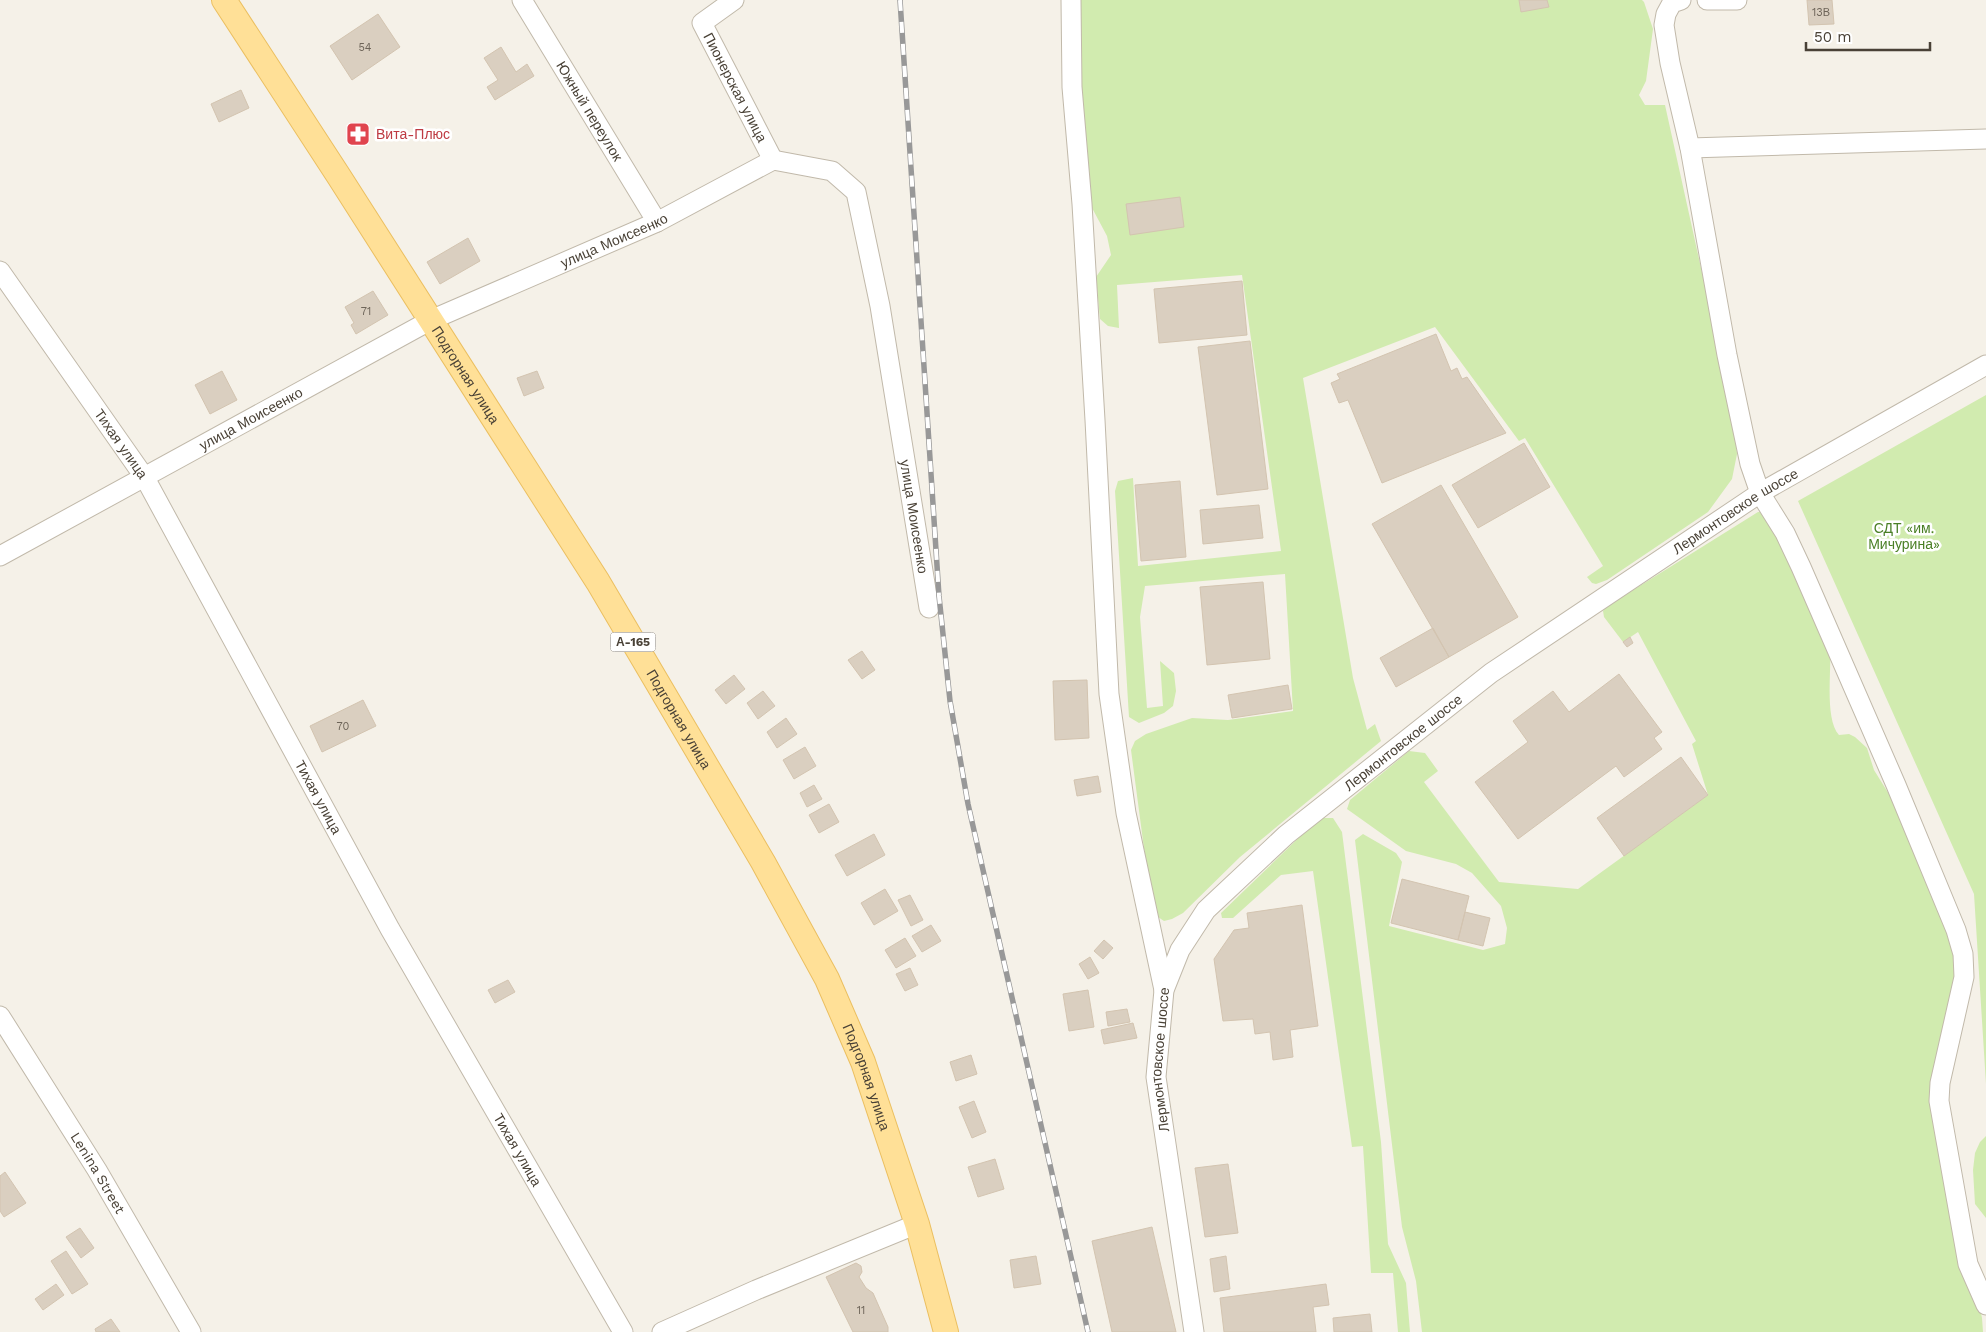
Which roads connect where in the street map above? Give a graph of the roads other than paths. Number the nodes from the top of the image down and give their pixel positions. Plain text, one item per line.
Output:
1 (224, 0) edge
2 (522, 0) edge
3 (734, 0) edge
4 (1072, 0) edge
5 (1681, 0) edge
6 (1707, 0) edge
7 (1737, 0) edge
8 (1986, 139) edge
9 (1690, 148) junction
10 (773, 160) junction
11 (657, 222) junction
12 (0, 271) edge
13 (431, 320) junction
14 (1986, 365) edge
15 (146, 478) junction
16 (1760, 493) junction
17 (0, 556) edge
18 (929, 608) dead end
19 (1164, 990) junction
20 (0, 1016) edge
21 (917, 1224) junction
22 (1986, 1305) edge
23 (191, 1332) edge
24 (623, 1332) edge
25 (662, 1332) edge
26 (946, 1332) edge
27 (1194, 1332) edge

1 - 13 main road, Подгорная улица / А-165
2 - 11 street, Южный переулок
3 - 10 street, Пионерская улица
4 - 19 street
5 - 9 street
6 - 7 street
8 - 9 street
9 - 16 street
10 - 11 street, улица Моисеенко
10 - 18 street, улица Моисеенко
11 - 13 street, улица Моисеенко
12 - 15 street, Тихая улица
13 - 15 street, улица Моисеенко
13 - 21 main road, Подгорная улица / А-165
14 - 16 street, Лермонтовское шоссе
15 - 17 street, улица Моисеенко
15 - 24 street, Тихая улица
16 - 19 street, Лермонтовское шоссе
16 - 22 street
19 - 27 street, Лермонтовское шоссе
20 - 23 street, Lenina Street
21 - 25 street
21 - 26 main road, Подгорная улица / А-165

